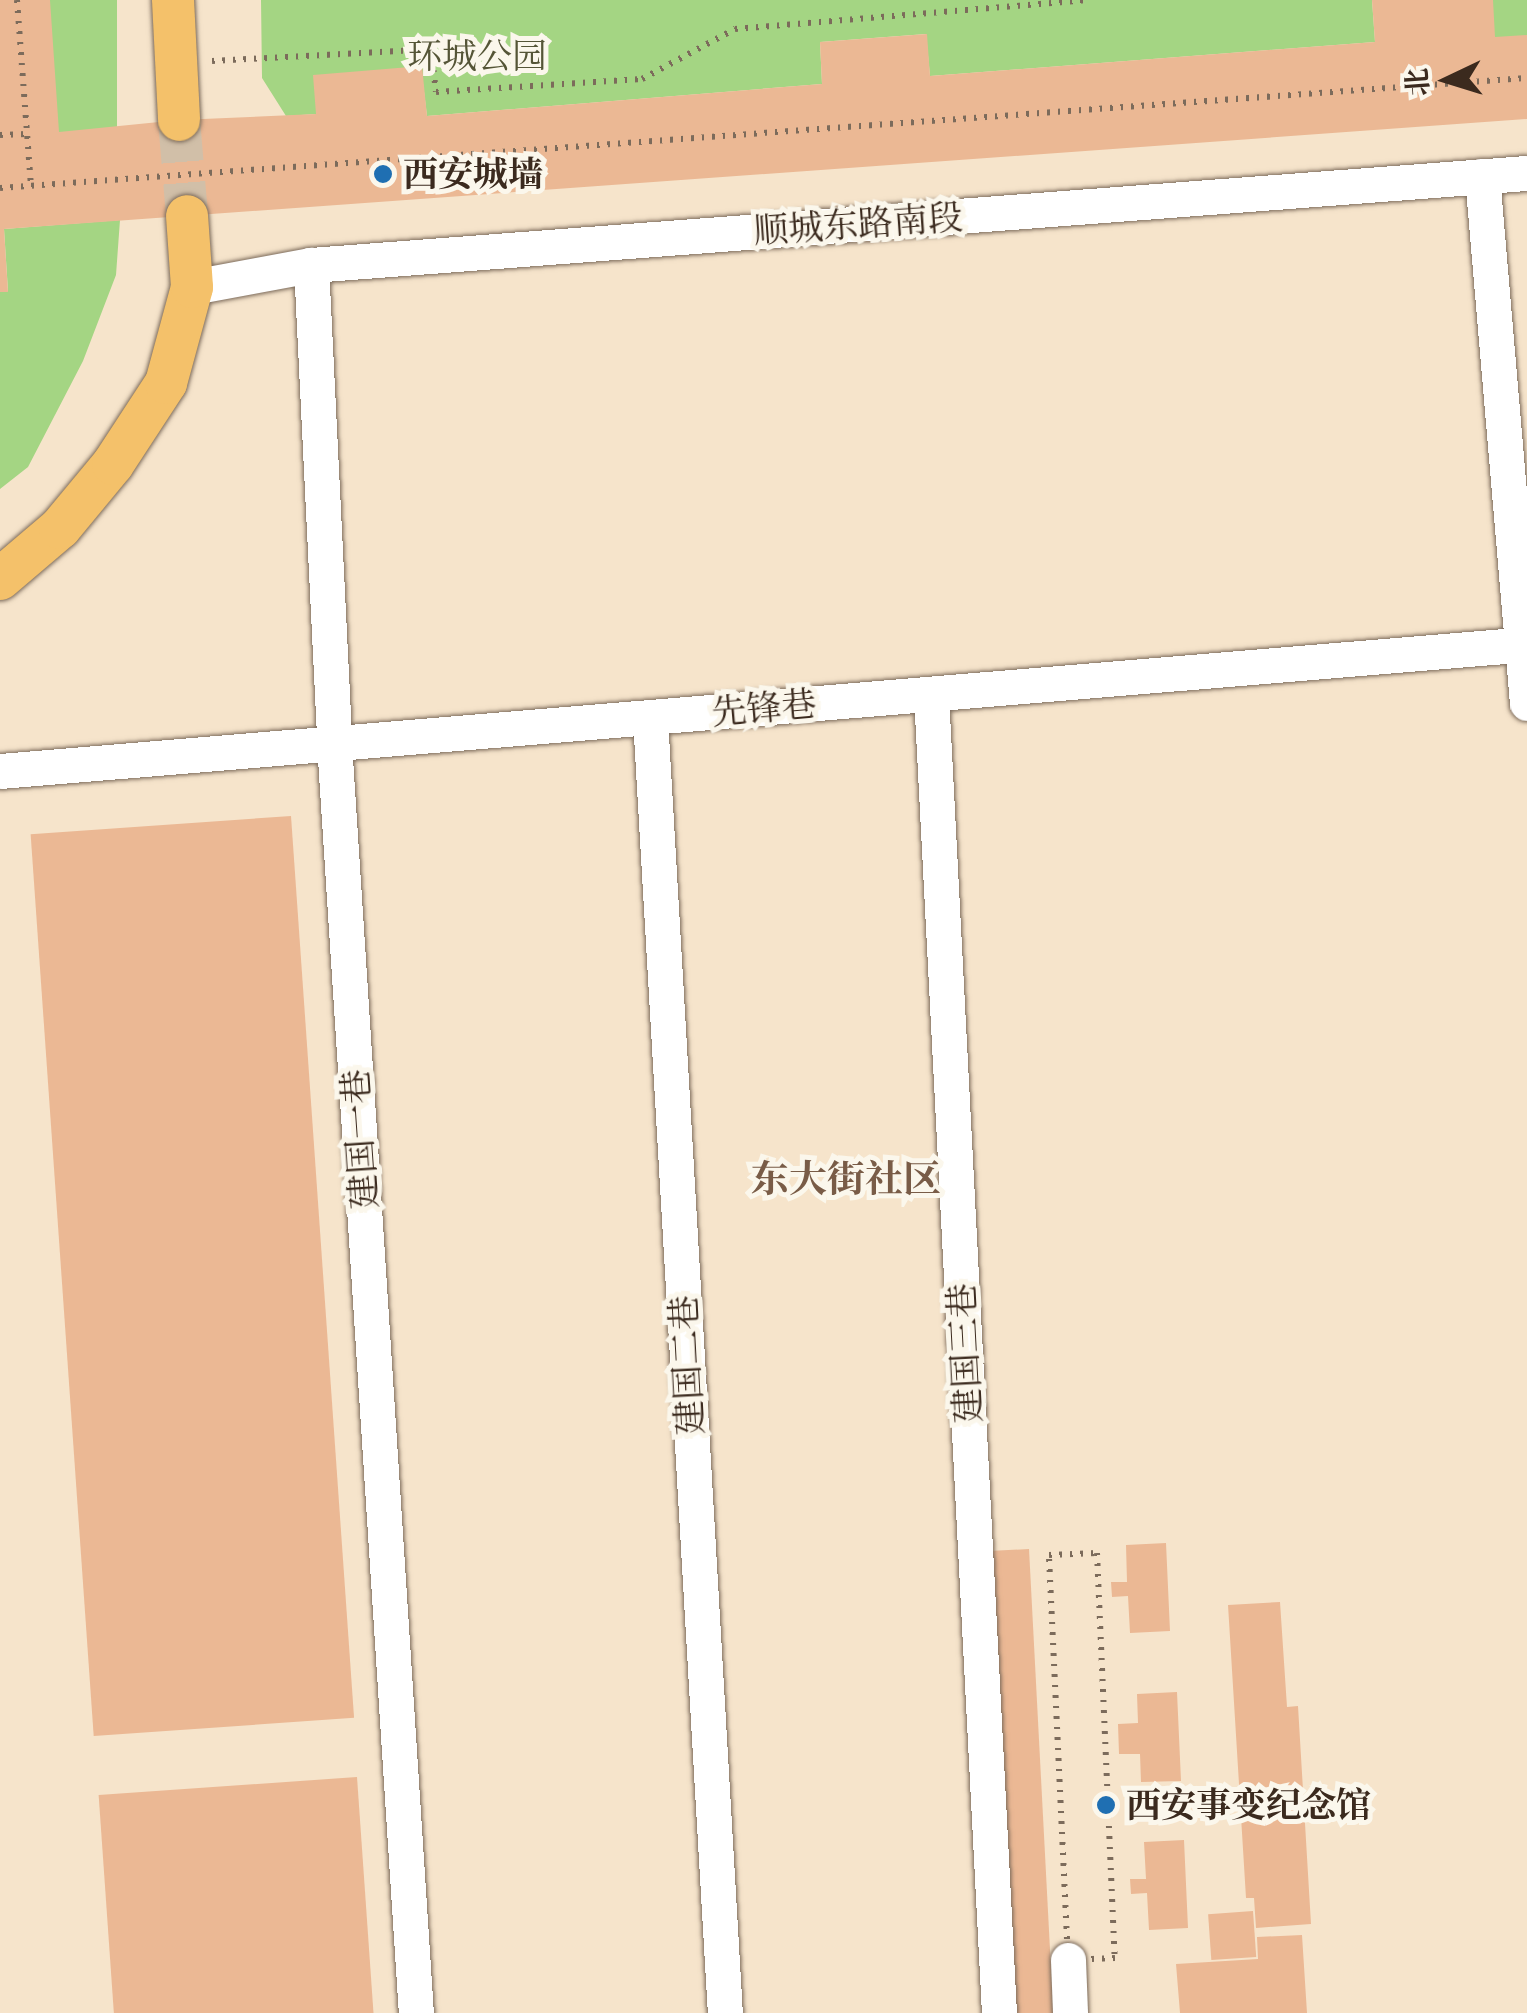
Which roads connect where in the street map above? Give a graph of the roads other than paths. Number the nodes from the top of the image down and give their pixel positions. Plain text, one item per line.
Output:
1 (174, 0) edge
2 (179, 120) tunnel mouth
3 (1527, 173) edge
4 (1482, 176) junction
5 (187, 216) tunnel mouth
6 (310, 265) junction
7 (192, 287) junction
8 (0, 579) edge
9 (1524, 645) edge
10 (931, 694) junction
11 (1527, 704) edge
12 (650, 718) junction
13 (334, 744) junction
14 (0, 771) edge
15 (1068, 1960) road end
16 (416, 2013) edge
17 (724, 2013) edge
18 (999, 2013) edge
19 (1070, 2013) edge

1 - 2 main road
3 - 4 street, 顺城东路南段
4 - 6 street, 顺城东路南段
4 - 9 street
5 - 7 main road
6 - 7 street, 顺城东路南段
6 - 13 street, 建国一巷
7 - 8 main road
9 - 10 street, 先锋巷
9 - 11 street
10 - 12 street, 先锋巷
10 - 18 street, 建国三巷
12 - 13 street, 先锋巷
12 - 17 street, 建国二巷
13 - 14 street, 先锋巷
13 - 16 street, 建国一巷
15 - 19 street

